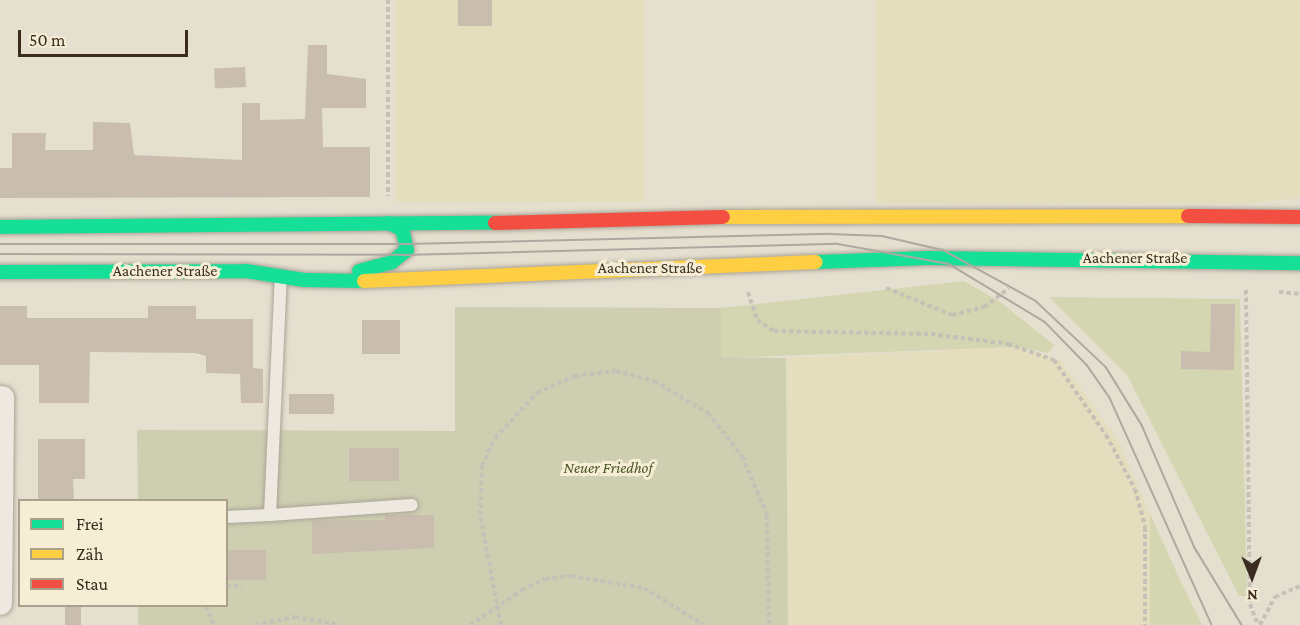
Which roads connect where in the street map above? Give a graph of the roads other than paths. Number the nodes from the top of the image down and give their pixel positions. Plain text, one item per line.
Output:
1 (1300, 216) edge
2 (388, 222) junction
3 (0, 227) edge
4 (1300, 263) edge
5 (0, 273) edge
6 (281, 275) junction
7 (331, 281) junction
8 (2, 398) dead end
9 (412, 505) dead end
10 (270, 514) junction
11 (228, 517) edge
12 (0, 603) edge

1 - 2 main road
2 - 3 main road
2 - 7 main road
4 - 7 main road, Aachener Straße
5 - 6 main road, Aachener Straße
6 - 7 main road, Aachener Straße
6 - 10 lane
8 - 12 street
9 - 10 lane
10 - 11 lane

